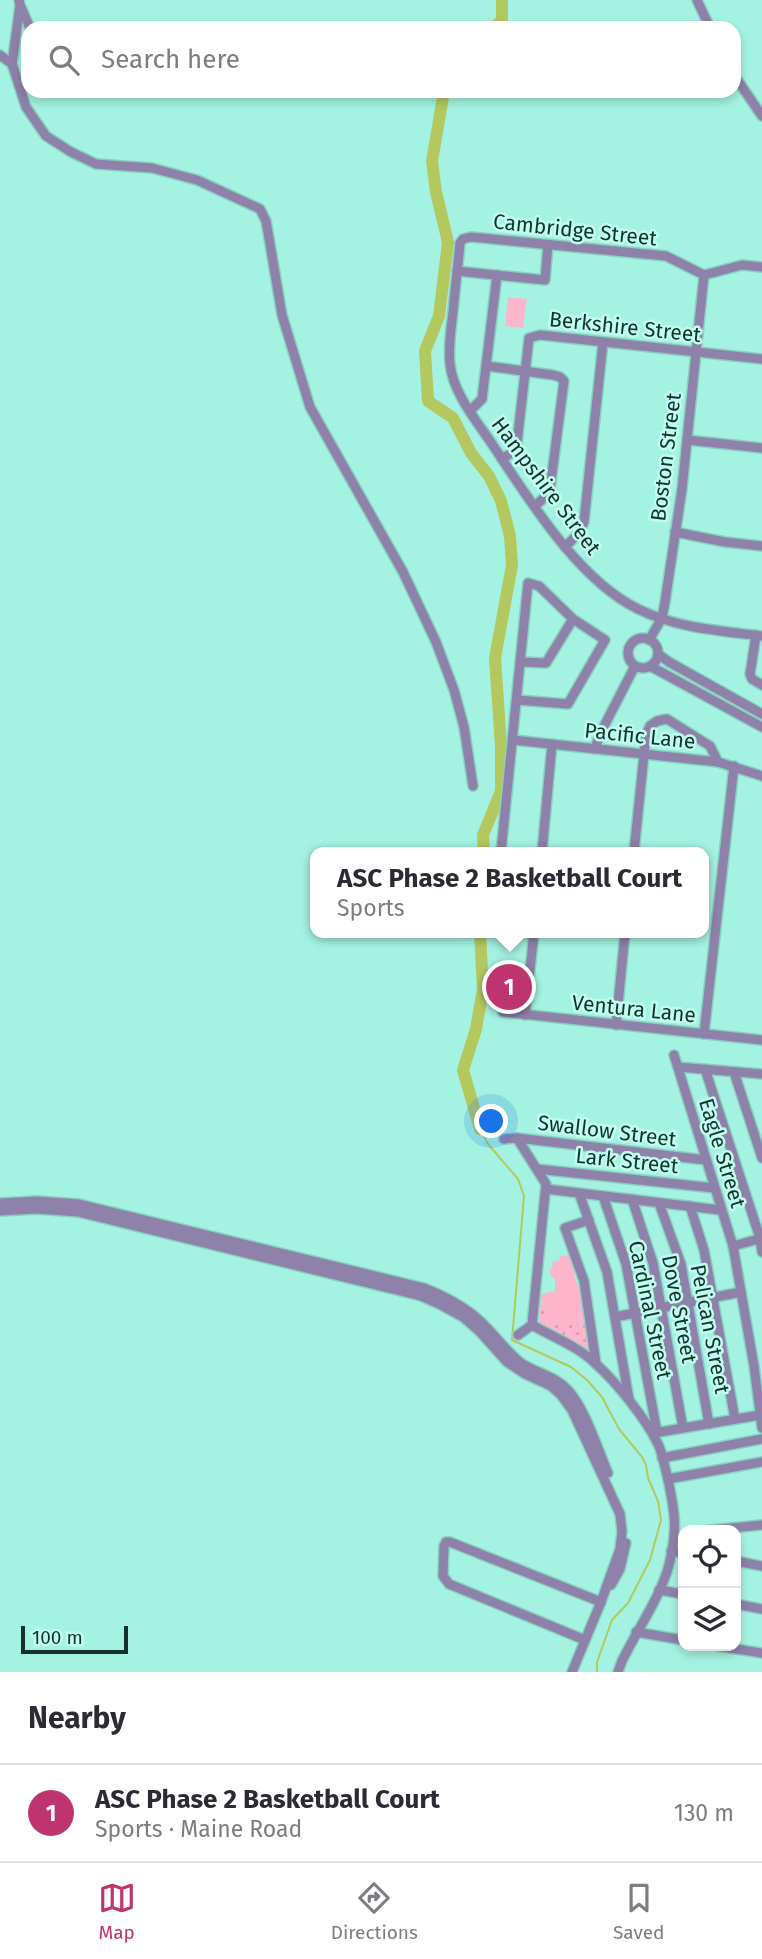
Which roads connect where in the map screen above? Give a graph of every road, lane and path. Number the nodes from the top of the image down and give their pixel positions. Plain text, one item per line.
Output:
1 (697, 0) edge
2 (20, 2) edge
3 (27, 21) edge
4 (707, 21) edge
5 (0, 55) edge
6 (12, 64) junction
7 (741, 85) edge
8 (21, 92) edge
9 (23, 98) edge
10 (762, 116) edge
11 (463, 239) joint
12 (548, 245) junction
13 (762, 267) edge
14 (457, 271) junction
15 (497, 275) junction
16 (704, 275) junction
17 (603, 342) junction
18 (696, 352) junction
19 (762, 359) edge
20 (487, 366) junction
21 (525, 371) junction
22 (470, 411) junction
23 (687, 440) junction
24 (762, 448) edge
25 (502, 459) junction
26 (535, 506) junction
27 (675, 532) junction
28 (762, 546) edge
29 (565, 547) junction
30 (662, 618) junction
31 (573, 620) junction
32 (759, 635) edge
33 (649, 640) junction
34 (657, 654) junction
35 (521, 663) junction
36 (635, 666) junction
37 (650, 666) junction
38 (762, 685) edge
39 (517, 700) junction
40 (762, 715) edge
41 (762, 727) edge
42 (513, 740) junction
43 (552, 744) junction
44 (595, 749) junction
45 (644, 755) junction
46 (718, 762) junction
47 (734, 766) junction
48 (762, 776) edge
49 (473, 786) dead end
50 (502, 847) edge
51 (542, 847) edge
52 (635, 847) edge
53 (533, 938) edge
54 (624, 938) edge
55 (503, 1012) dead end
56 (525, 1015) junction
57 (615, 1025) junction
58 (705, 1034) junction
59 (762, 1040) edge
60 (674, 1055) dead end
61 (678, 1067) junction
62 (705, 1069) junction
63 (734, 1072) junction
64 (761, 1077) edge
65 (517, 1138) junction
66 (504, 1139) dead end
67 (762, 1158) edge
68 (706, 1160) junction
69 (537, 1169) junction
70 (714, 1188) junction
71 (546, 1189) junction
72 (579, 1193) junction
73 (603, 1196) junction
74 (632, 1199) junction
75 (0, 1203) edge
76 (659, 1203) junction
77 (690, 1206) junction
78 (720, 1210) junction
79 (0, 1211) edge
80 (589, 1220) junction
81 (761, 1238) edge
82 (733, 1246) junction
83 (762, 1252) edge
84 (741, 1292) junction
85 (713, 1297) junction
86 (689, 1302) junction
87 (662, 1307) junction
88 (636, 1313) junction
89 (615, 1317) junction
90 (532, 1325) junction
91 (519, 1335) dead end
92 (762, 1338) edge
93 (750, 1340) junction
94 (596, 1363) junction
95 (758, 1366) edge
96 (760, 1389) edge
97 (629, 1401) junction
98 (760, 1415) junction
99 (735, 1419) junction
100 (709, 1424) junction
101 (683, 1428) junction
102 (762, 1428) edge
103 (655, 1433) junction
104 (762, 1439) edge
105 (663, 1458) junction
106 (762, 1462) edge
107 (668, 1479) junction
108 (762, 1525) edge
109 (741, 1527) edge
110 (678, 1528) edge
111 (678, 1536) edge
112 (671, 1551) junction
113 (678, 1552) edge
114 (741, 1562) edge
115 (762, 1566) edge
116 (659, 1590) junction
117 (678, 1593) edge
118 (601, 1602) junction
119 (741, 1605) edge
120 (762, 1609) edge
121 (636, 1632) junction
122 (678, 1639) edge
123 (585, 1640) junction
124 (741, 1650) edge
125 (762, 1653) edge
126 (572, 1672) edge
127 (577, 1672) edge
128 (618, 1672) edge

1 - 4 street
2 - 3 street
2 - 6 street
5 - 6 street
6 - 8 street
7 - 10 street
9 - 49 street
11 - 12 street, Cambridge Street
11 - 14 street, Hampshire Street
12 - 15 street
12 - 16 street, Cambridge Street
13 - 16 street
14 - 15 street
14 - 22 street, Hampshire Street
15 - 20 street
16 - 18 street, Boston Street
17 - 18 street, Berkshire Street
17 - 21 street, Berkshire Street
17 - 29 street
18 - 19 street, Berkshire Street
18 - 23 street, Boston Street
20 - 21 street
20 - 22 street
21 - 25 street, Berkshire Street
21 - 26 street
22 - 25 street, Hampshire Street
23 - 24 street
23 - 27 street, Boston Street
25 - 26 street, Hampshire Street
26 - 29 street, Hampshire Street
27 - 28 street
27 - 30 street, Boston Street
29 - 30 street, Hampshire Street
30 - 32 street, Hampshire Street
30 - 33 street, Boston Street
31 - 35 street
31 - 35 street
31 - 39 street
32 - 38 street
33 - 34 street
33 - 36 street
34 - 37 street
34 - 40 street
35 - 39 street
36 - 37 street
36 - 44 street
37 - 41 street
39 - 42 street
42 - 43 street, Pacific Lane
42 - 50 street
43 - 44 street, Pacific Lane
43 - 51 street
44 - 45 street, Pacific Lane
45 - 46 street, Pacific Lane
45 - 46 street
45 - 52 street
46 - 47 street, Pacific Lane
47 - 48 street, Pacific Lane
47 - 58 street
53 - 56 street
54 - 57 street
55 - 56 street, Ventura Lane
56 - 57 street, Ventura Lane
57 - 58 street, Ventura Lane
58 - 59 street, Ventura Lane
60 - 61 street, Eagle Street
61 - 62 street
61 - 68 street, Eagle Street
62 - 63 street
62 - 81 street
63 - 64 street
63 - 67 street
65 - 66 street, Swallow Street
65 - 68 street, Swallow Street
65 - 69 street
68 - 70 street, Eagle Street
69 - 70 street, Lark Street
69 - 71 street
70 - 78 street, Eagle Street
71 - 72 street
71 - 90 street
72 - 73 street
72 - 80 street
73 - 74 street
73 - 88 street, Cardinal Street
74 - 76 street
74 - 87 street, Dove Street
75 - 118 street
76 - 77 street
76 - 86 street, Pelican Street
77 - 78 street
77 - 85 street
78 - 82 street, Eagle Street
79 - 118 street
80 - 89 street
80 - 94 street
81 - 82 street
81 - 83 street
82 - 84 street, Eagle Street
84 - 85 street
84 - 93 street, Eagle Street
85 - 86 street
85 - 99 street
86 - 87 street
86 - 100 street, Pelican Street
87 - 88 street
87 - 101 street, Dove Street
88 - 89 street
88 - 103 street, Cardinal Street
89 - 97 street
90 - 91 street
90 - 94 street
92 - 93 street
93 - 95 street, Eagle Street
94 - 97 street
95 - 96 street, Eagle Street
96 - 98 street, Eagle Street
97 - 103 street
98 - 99 street
98 - 102 street, Eagle Street
99 - 100 street
100 - 101 street
101 - 103 street
103 - 105 street
104 - 105 street
105 - 107 street
106 - 107 street
107 - 110 street
108 - 109 street
111 - 112 street
112 - 113 street
112 - 116 street
114 - 115 street
116 - 117 street
116 - 121 street
118 - 123 street
118 - 123 street
119 - 120 street
121 - 122 street
121 - 128 street
123 - 126 street
123 - 127 street
124 - 125 street

